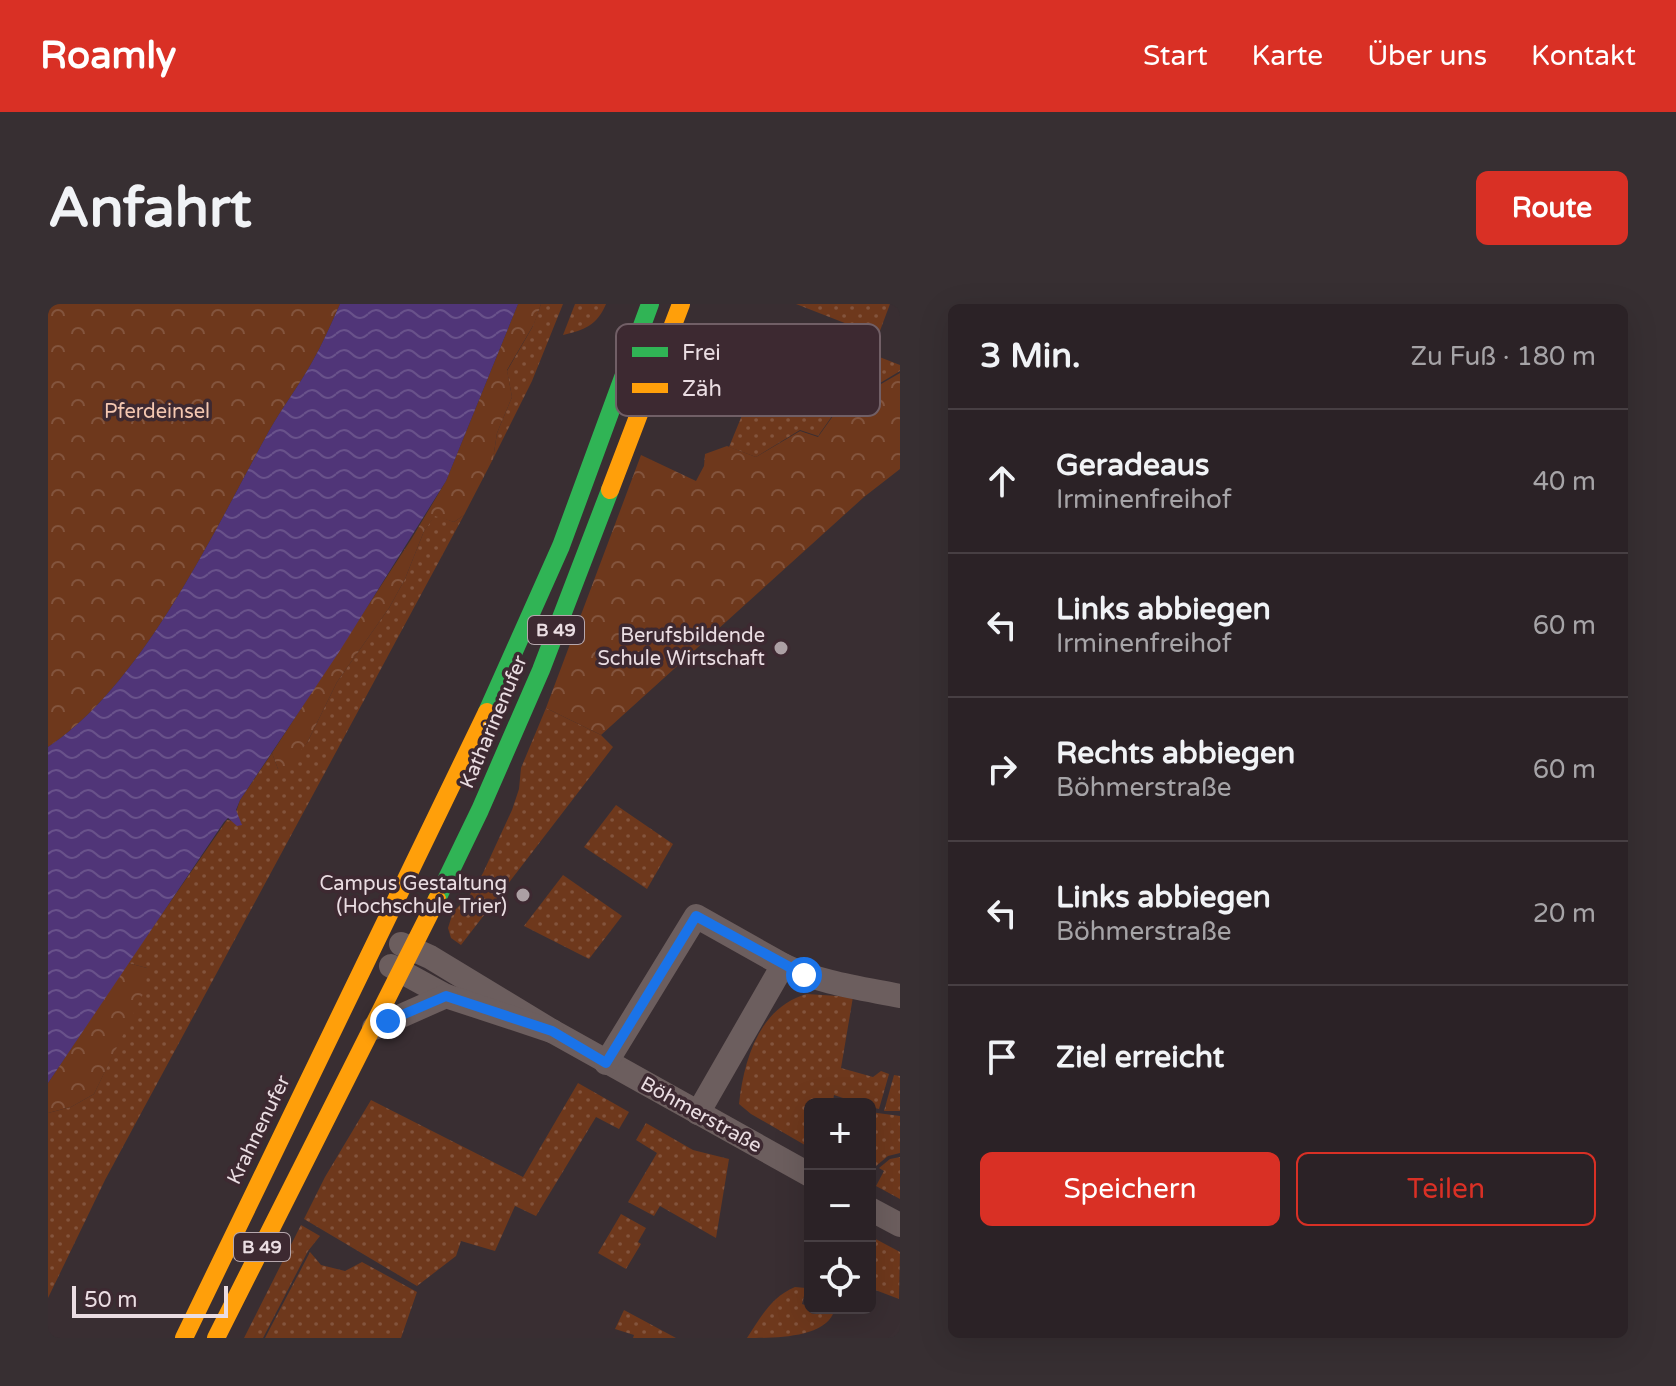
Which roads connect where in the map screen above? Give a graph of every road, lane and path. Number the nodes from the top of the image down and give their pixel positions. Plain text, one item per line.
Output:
1 (650, 304) edge
2 (681, 304) edge
3 (643, 324) edge
4 (673, 324) edge
5 (616, 396) edge
6 (638, 416) edge
7 (440, 891) junction
8 (376, 943) junction
9 (413, 947) junction
10 (783, 965) junction
11 (401, 972) junction
12 (462, 976) junction
13 (446, 996) junction
14 (900, 996) edge
15 (374, 1028) junction
16 (552, 1031) junction
17 (606, 1063) junction
18 (698, 1113) junction
19 (804, 1172) edge
20 (876, 1212) edge
21 (900, 1225) edge
22 (184, 1338) edge
23 (216, 1338) edge

1 - 3 main road, Katharinenufer / B 49
2 - 4 main road, Katharinenufer / B 49
5 - 8 main road, Katharinenufer / B 49
6 - 7 main road, Katharinenufer / B 49
7 - 9 main road, Katharinenufer / B 49
7 - 12 street, Böhmerstraße
8 - 9 street, Böhmerstraße
8 - 11 street, Böhmerstraße
8 - 22 main road, Krahnenufer / B 49
9 - 11 main road, Katharinenufer / B 49
9 - 12 street, Böhmerstraße
10 - 14 street
10 - 17 street
10 - 18 street
11 - 13 street, Böhmerstraße
11 - 15 main road, B 49
12 - 16 street, Böhmerstraße
13 - 15 street
13 - 16 street, Böhmerstraße
15 - 23 main road, B 49
16 - 17 street, Böhmerstraße
17 - 18 street, Böhmerstraße
18 - 19 street, Böhmerstraße
20 - 21 street

